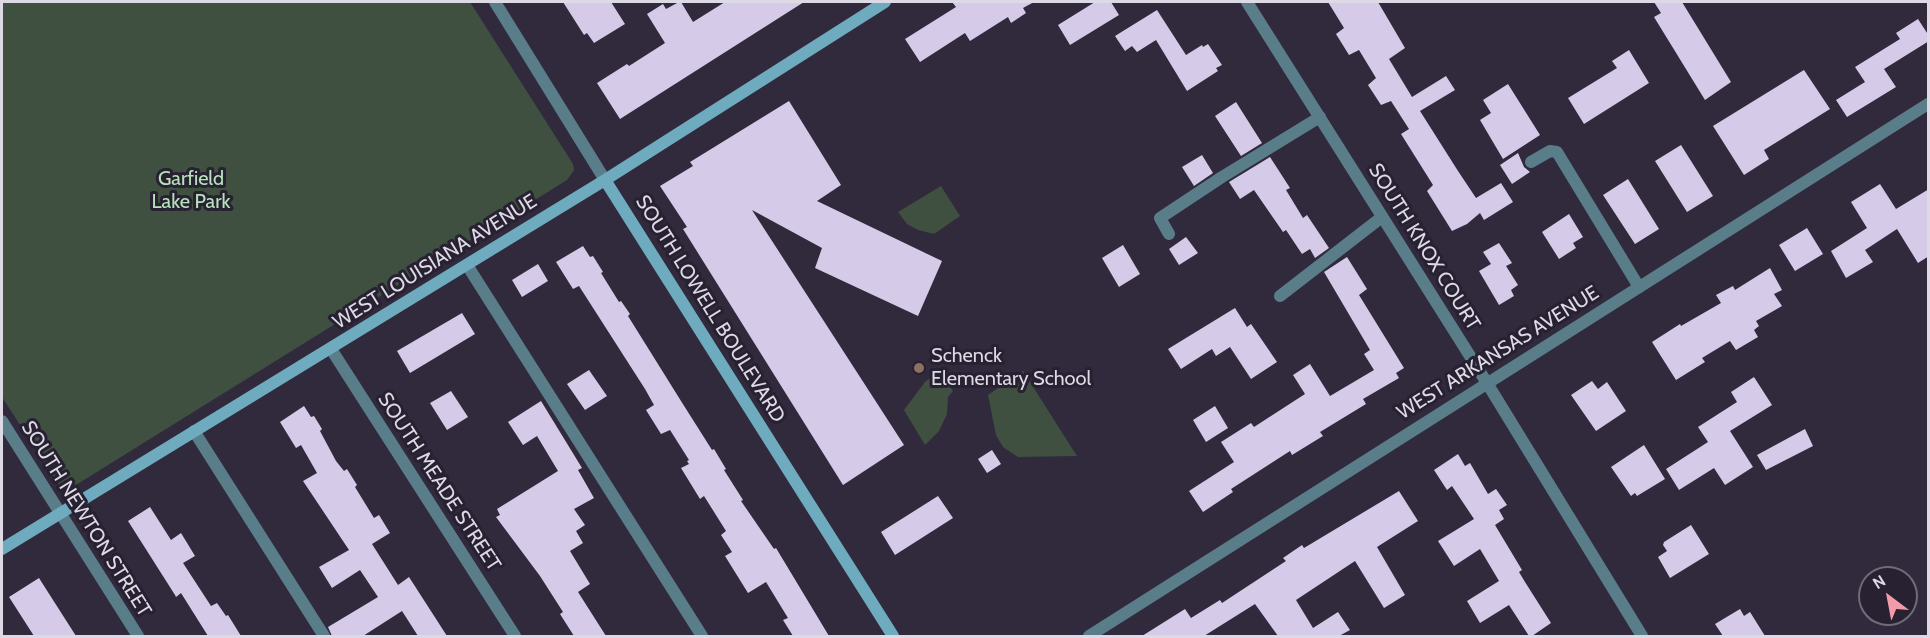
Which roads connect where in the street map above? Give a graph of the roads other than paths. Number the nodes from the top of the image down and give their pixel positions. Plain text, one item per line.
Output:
1 (495, 2) edge
2 (885, 2) edge
3 (1247, 2) edge
4 (1929, 104) edge
5 (1320, 117) junction
6 (1531, 162) dead end
7 (605, 180) junction
8 (1382, 217) junction
9 (1169, 234) dead end
10 (468, 265) junction
11 (1639, 287) junction
12 (1280, 296) dead end
13 (331, 349) junction
14 (1487, 383) junction
15 (2, 422) edge
16 (194, 431) junction
17 (59, 513) junction
18 (2, 549) edge
19 (1095, 635) edge
20 (138, 636) edge
21 (324, 636) edge
22 (515, 636) edge
23 (702, 636) edge
24 (893, 636) edge
25 (1642, 636) edge

1 - 7 street, SOUTH LOWELL BOULEVARD
2 - 7 street, WEST LOUISIANA AVENUE
3 - 5 street, SOUTH KNOX COURT
4 - 11 street, WEST ARKANSAS AVENUE
5 - 8 street, SOUTH KNOX COURT
5 - 9 street
6 - 11 street
7 - 10 street, WEST LOUISIANA AVENUE
7 - 24 street, SOUTH LOWELL BOULEVARD
8 - 12 street
8 - 14 street, SOUTH KNOX COURT
10 - 13 street, WEST LOUISIANA AVENUE
10 - 23 street
11 - 14 street, WEST ARKANSAS AVENUE
13 - 16 street, WEST LOUISIANA AVENUE
13 - 22 street, SOUTH MEADE STREET
14 - 19 street, WEST ARKANSAS AVENUE
14 - 25 street, SOUTH KNOX COURT
15 - 17 street, SOUTH NEWTON STREET
16 - 17 street, WEST LOUISIANA AVENUE
16 - 21 street
17 - 18 street, WEST LOUISIANA AVENUE
17 - 20 street, SOUTH NEWTON STREET

